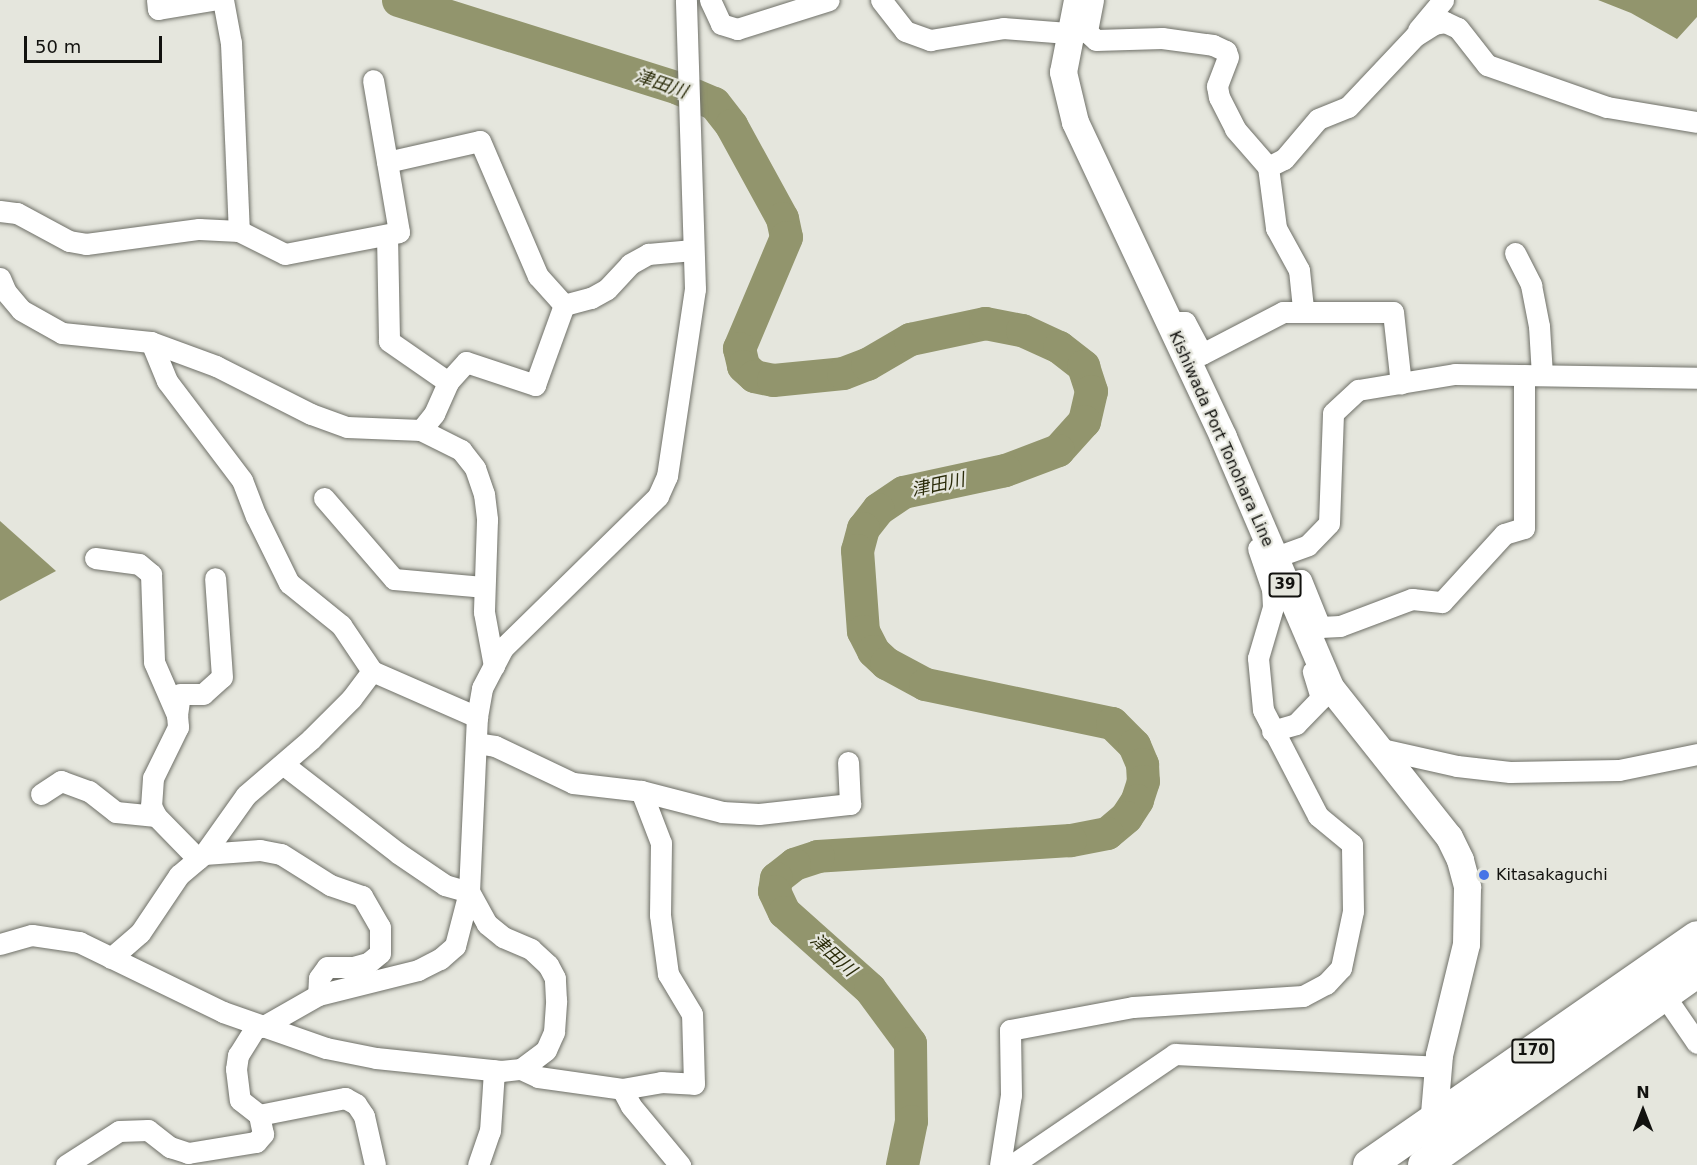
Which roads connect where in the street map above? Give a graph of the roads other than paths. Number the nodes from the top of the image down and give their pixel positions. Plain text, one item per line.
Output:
1 (156, 0) edge
2 (212, 0) edge
3 (223, 0) edge
4 (686, 0) edge
5 (710, 0) edge
6 (829, 0) edge
7 (881, 0) edge
8 (1077, 0) edge
9 (1093, 0) edge
10 (1443, 0) edge
11 (1068, 33) junction
12 (1415, 36) junction
13 (373, 80) dead end
14 (1697, 122) edge
15 (387, 162) junction
16 (1268, 167) junction
17 (0, 211) edge
18 (239, 231) junction
19 (387, 235) junction
20 (693, 250) junction
21 (1515, 253) dead end
22 (0, 278) edge
23 (564, 305) junction
24 (1303, 309) junction
25 (1170, 322) junction
26 (151, 342) junction
27 (1533, 375) junction
28 (1697, 378) edge
29 (448, 382) junction
30 (1401, 384) junction
31 (421, 430) junction
32 (324, 498) dead end
33 (1259, 524) junction
34 (95, 558) dead end
35 (1273, 558) junction
36 (216, 578) dead end
37 (1284, 583) junction
38 (483, 586) junction
39 (1316, 657) junction
40 (494, 666) junction
41 (372, 671) junction
42 (177, 716) junction
43 (477, 717) junction
44 (1272, 731) junction
45 (476, 743) junction
46 (1377, 748) junction
47 (1697, 754) edge
48 (848, 762) dead end
49 (283, 764) junction
50 (641, 790) junction
51 (41, 794) dead end
52 (156, 816) junction
53 (201, 857) junction
54 (469, 892) junction
55 (1697, 937) edge
56 (0, 944) edge
57 (111, 958) junction
58 (1697, 972) edge
59 (318, 994) junction
60 (1664, 995) junction
61 (259, 1026) junction
62 (1697, 1042) edge
63 (1437, 1066) junction
64 (521, 1069) junction
65 (494, 1070) junction
66 (622, 1089) junction
67 (259, 1115) junction
68 (1433, 1120) junction
69 (1429, 1163) edge
70 (66, 1165) edge
71 (375, 1165) edge
72 (478, 1165) edge
73 (680, 1165) edge
74 (1000, 1165) edge
75 (1012, 1165) edge
76 (1369, 1165) edge

1 - 2 street
3 - 18 street
4 - 20 street
5 - 6 street
7 - 11 street
8 - 11 main road, Kishiwada Port Tonohara Line / 39
9 - 16 street
10 - 12 street
11 - 25 main road, Kishiwada Port Tonohara Line / 39
12 - 14 street
12 - 16 street
13 - 15 street
15 - 19 street
15 - 23 street
16 - 24 street
17 - 18 street
18 - 19 street
19 - 29 street
20 - 23 street
20 - 40 street
21 - 27 street
22 - 26 street
23 - 29 street
24 - 25 street
24 - 30 street
25 - 33 main road, Kishiwada Port Tonohara Line / 39
26 - 31 street
26 - 41 street
27 - 28 street
27 - 30 street
27 - 37 street
29 - 31 street
30 - 35 street
31 - 38 street
32 - 38 street
33 - 35 main road, Kishiwada Port Tonohara Line / 39
33 - 44 street
34 - 42 street
35 - 37 main road, Kishiwada Port Tonohara Line / 39
36 - 42 street
37 - 39 main road, Kishiwada Port Tonohara Line / 39
38 - 40 street
39 - 44 street
39 - 46 main road, Kishiwada Port Tonohara Line / 39
40 - 43 street
41 - 43 street
41 - 49 street
42 - 52 street
43 - 45 street
44 - 74 street
45 - 50 street
45 - 54 street
46 - 47 street
46 - 63 main road, Kishiwada Port Tonohara Line / 39
48 - 50 street
49 - 53 street
49 - 54 street
50 - 66 street
51 - 52 street
52 - 53 street
53 - 57 street
53 - 59 street
54 - 59 street
54 - 64 street
55 - 68 highway, 170
56 - 57 street
57 - 61 street
58 - 60 highway, 170
59 - 61 street
60 - 62 street
60 - 69 highway, 170
61 - 65 street
61 - 67 street
63 - 68 main road, Kishiwada Port Tonohara Line / 39
63 - 75 street
64 - 65 street
64 - 66 street
65 - 72 street
66 - 73 street
67 - 70 street
67 - 71 street
68 - 69 main road, Kishiwada Port Tonohara Line / 39
68 - 76 highway, 170

